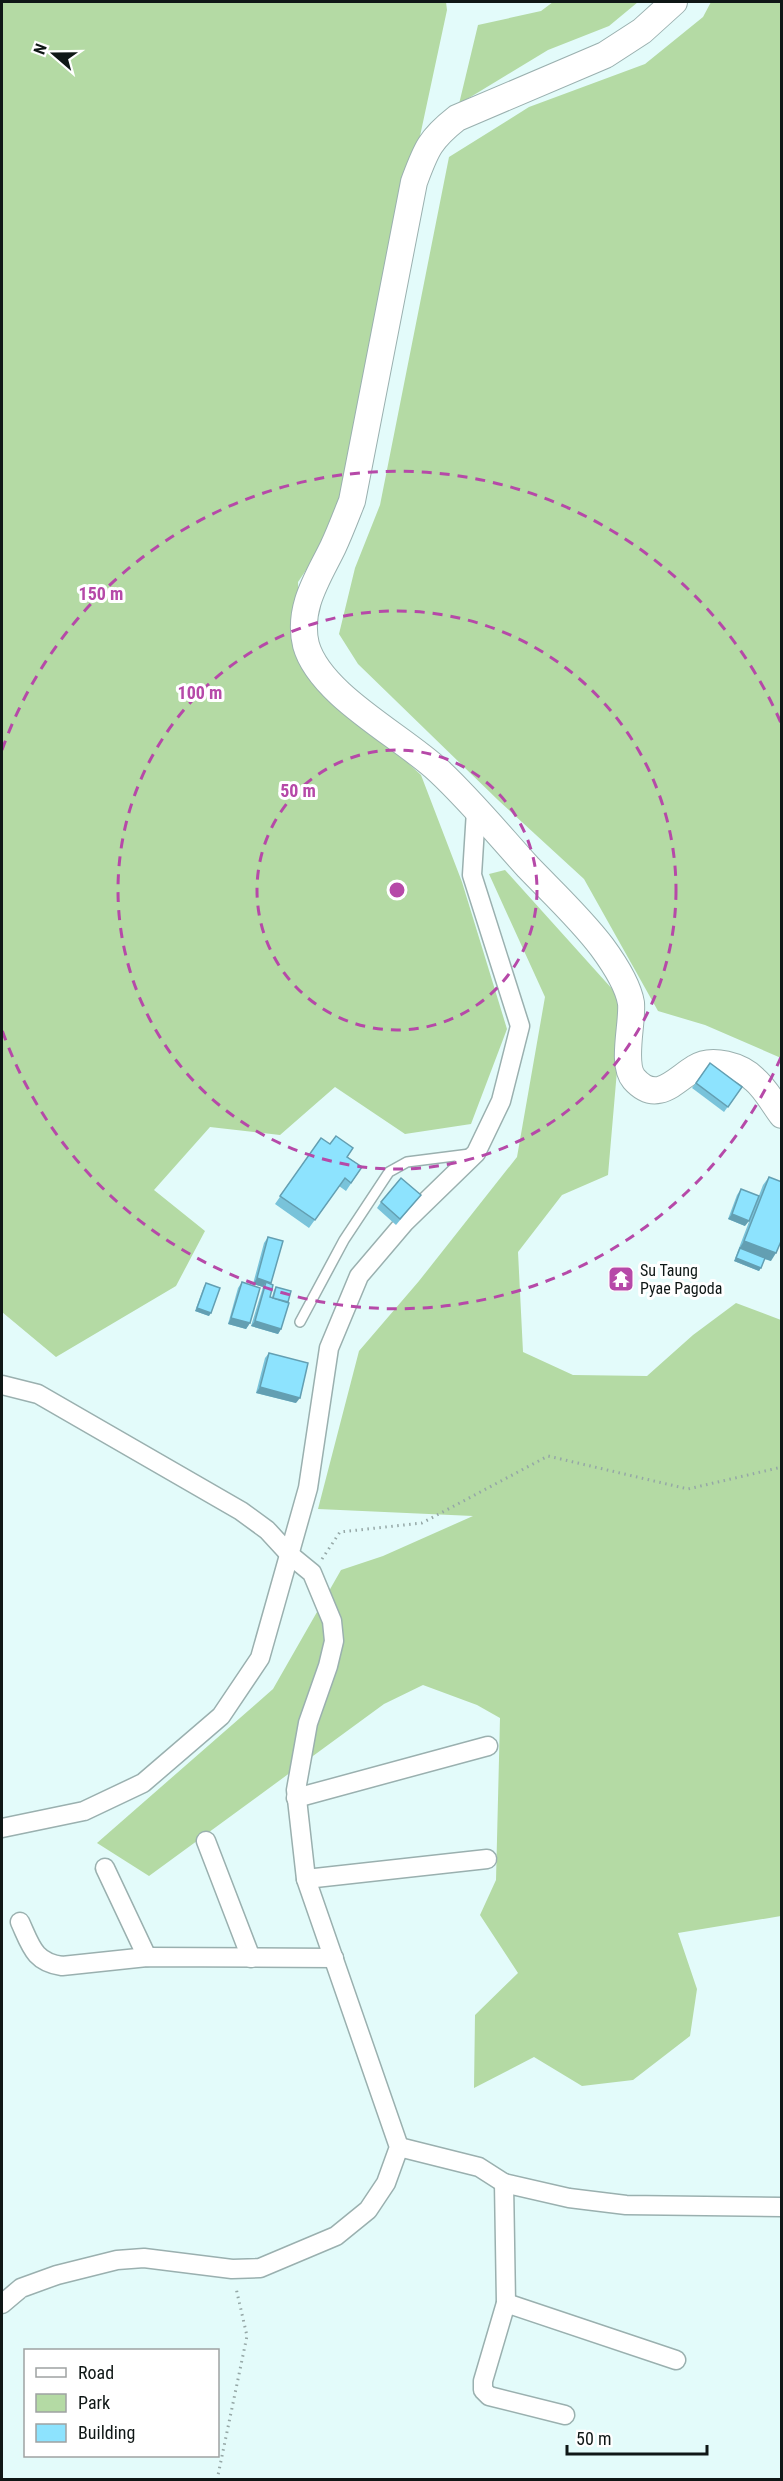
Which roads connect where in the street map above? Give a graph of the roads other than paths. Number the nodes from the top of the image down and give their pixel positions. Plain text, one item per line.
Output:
1 (674, 2) edge
2 (476, 811) junction
3 (782, 1115) edge
4 (476, 1153) junction
5 (300, 1322) dead end
6 (2, 1385) edge
7 (290, 1555) junction
8 (488, 1746) dead end
9 (297, 1798) junction
10 (2, 1828) edge
11 (206, 1841) dead end
12 (487, 1859) dead end
13 (105, 1868) dead end
14 (306, 1879) junction
15 (20, 1922) dead end
16 (147, 1957) junction
17 (251, 1958) junction
18 (334, 1958) junction
19 (399, 2147) junction
20 (504, 2183) junction
21 (782, 2207) edge
22 (506, 2303) junction
23 (2, 2304) edge
24 (676, 2360) dead end
25 (565, 2415) dead end

1 - 2 main road
2 - 3 main road
2 - 4 street
4 - 5 lane
4 - 7 street
6 - 7 street
7 - 9 street
7 - 10 street
8 - 9 street
9 - 14 street
11 - 17 street
12 - 14 street
13 - 16 street
14 - 18 street
15 - 16 street
16 - 17 street
17 - 18 street
18 - 19 street
19 - 20 street
19 - 23 street
20 - 21 street
20 - 22 street
22 - 24 street
22 - 25 street

